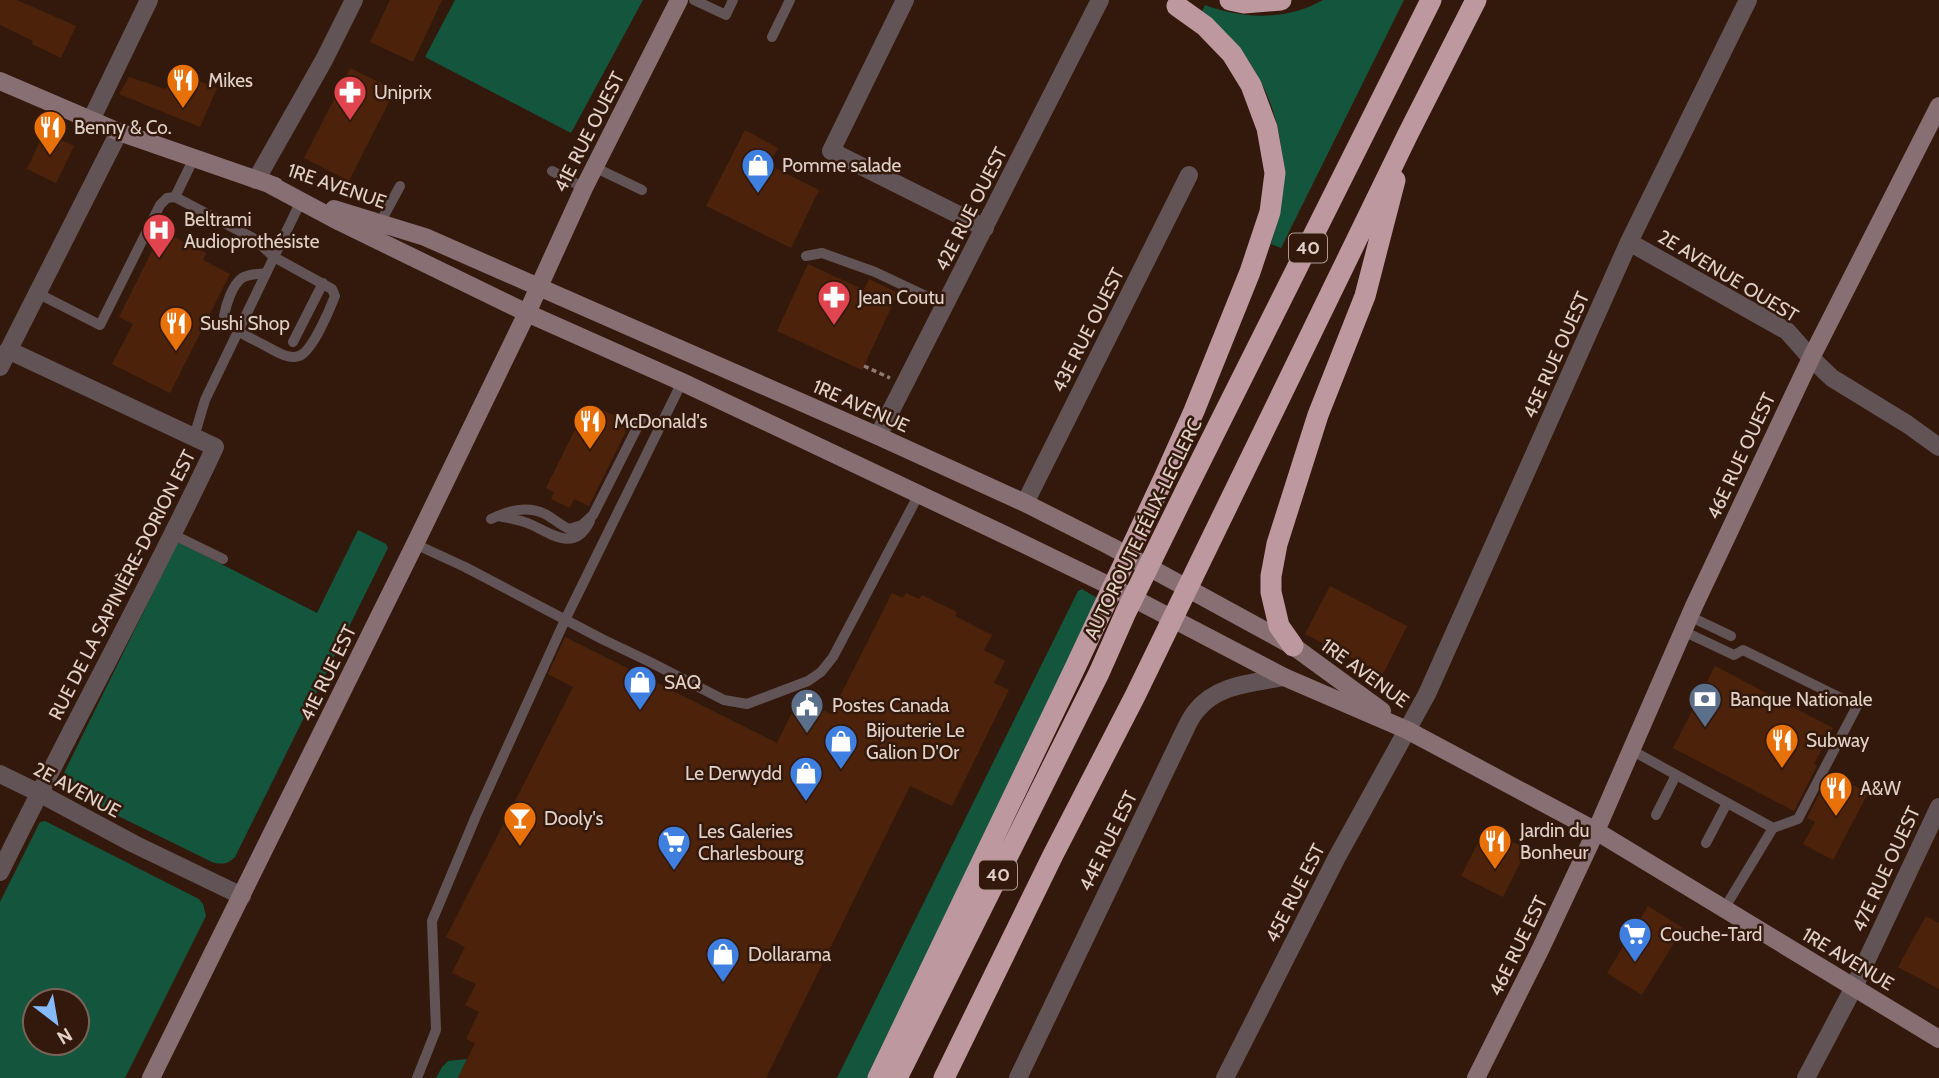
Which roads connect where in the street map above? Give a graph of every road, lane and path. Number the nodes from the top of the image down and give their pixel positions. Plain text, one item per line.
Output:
1 (149, 0) edge
2 (354, 0) edge
3 (679, 0) edge
4 (694, 0) edge
5 (733, 0) edge
6 (790, 0) edge
7 (905, 0) edge
8 (1100, 0) edge
9 (1230, 0) edge
10 (1281, 0) edge
11 (1431, 0) edge
12 (1476, 0) edge
13 (1748, 0) edge
14 (1169, 3) edge
15 (772, 37) dead end
16 (0, 80) edge
17 (1939, 106) edge
18 (91, 120) junction
19 (119, 132) junction
20 (1408, 134) junction
21 (194, 158) junction
22 (594, 167) junction
23 (552, 171) dead end
24 (1189, 175) dead end
25 (262, 181) junction
26 (400, 186) dead end
27 (583, 188) junction
28 (642, 190) dead end
29 (175, 197) junction
30 (301, 201) junction
31 (380, 223) junction
32 (985, 228) junction
33 (1629, 242) junction
34 (806, 256) dead end
35 (274, 257) junction
36 (266, 273) junction
37 (323, 283) junction
38 (538, 285) junction
39 (37, 293) junction
40 (945, 305) junction
41 (527, 313) junction
42 (238, 332) junction
43 (293, 342) dead end
44 (8, 350) junction
45 (1811, 358) junction
46 (864, 366) dead end
47 (0, 367) edge
48 (682, 382) junction
49 (904, 384) junction
50 (641, 420) dead end
51 (878, 436) junction
52 (194, 437) junction
53 (1939, 447) edge
54 (919, 494) junction
55 (1025, 503) junction
56 (593, 515) junction
57 (174, 535) junction
58 (415, 544) junction
59 (223, 559) dead end
60 (565, 620) junction
61 (1686, 624) junction
62 (1731, 636) dead end
63 (1293, 646) junction
64 (1284, 677) junction
65 (1407, 730) junction
66 (1631, 750) junction
67 (0, 774) edge
68 (1676, 775) junction
69 (39, 793) junction
70 (1727, 803) junction
71 (1939, 807) edge
72 (1656, 815) dead end
73 (1773, 828) junction
74 (1596, 831) junction
75 (1706, 843) dead end
76 (0, 872) edge
77 (242, 896) junction
78 (1724, 909) junction
79 (1854, 987) junction
80 (972, 1022) junction
81 (1939, 1039) edge
82 (151, 1078) edge
83 (417, 1078) edge
84 (878, 1078) edge
85 (897, 1078) edge
86 (944, 1078) edge
87 (958, 1078) edge
88 (1018, 1078) edge
89 (1225, 1078) edge
90 (1476, 1078) edge
91 (1806, 1078) edge

1 - 18 street
2 - 25 street
3 - 22 street, 41E RUE OUEST
4 - 5 lane
6 - 15 lane
7 - 32 street
8 - 32 street, 42E RUE OUEST
9 - 10 highway
11 - 85 highway, AUTOROUTE FÉLIX-LECLERC / 40
12 - 20 highway, 40
13 - 33 street, 45E RUE OUEST
14 - 84 highway
16 - 18 street, 1RE AVENUE
17 - 45 street, 46E RUE OUEST
18 - 19 street, 1RE AVENUE
19 - 21 street, 1RE AVENUE
19 - 39 street
20 - 63 highway
20 - 80 highway, 40
21 - 25 street, 1RE AVENUE
21 - 29 lane
22 - 27 street, 41E RUE OUEST
22 - 28 lane
23 - 27 lane
24 - 55 street, 43E RUE OUEST
25 - 30 street, 1RE AVENUE
25 - 31 street, 1RE AVENUE
26 - 31 lane
27 - 38 street, 41E RUE OUEST
29 - 35 lane
29 - 39 lane
30 - 35 lane
30 - 41 street, 1RE AVENUE
31 - 38 street, 1RE AVENUE
32 - 40 street, 42E RUE OUEST
33 - 45 street, 2E AVENUE OUEST
33 - 65 street, 45E RUE OUEST
34 - 40 lane
35 - 36 lane
35 - 37 lane
36 - 42 lane
36 - 42 lane
37 - 42 lane
37 - 43 lane
38 - 41 street, 41E RUE EST
38 - 51 street, 1RE AVENUE
39 - 44 street
40 - 49 street, 42E RUE OUEST
41 - 48 street, 1RE AVENUE
41 - 58 street, 41E RUE EST
42 - 52 lane
44 - 47 street
44 - 52 street, RUE DE LA SAPINIÈRE-DORION EST
45 - 53 street, 2E AVENUE OUEST
45 - 61 street, 46E RUE OUEST
46 - 49 path
48 - 54 street, 1RE AVENUE
48 - 60 lane
49 - 51 street, 42E RUE OUEST
50 - 56 lane
51 - 55 street, 1RE AVENUE
52 - 57 street, RUE DE LA SAPINIÈRE-DORION EST
54 - 60 lane
54 - 64 street, 1RE AVENUE
55 - 63 street, 1RE AVENUE
56 - 56 lane
57 - 59 lane
57 - 69 street, RUE DE LA SAPINIÈRE-DORION EST
58 - 60 lane
58 - 77 street, 41E RUE EST
60 - 83 lane
61 - 62 lane
61 - 66 street, 46E RUE OUEST
61 - 73 lane
63 - 65 street, 1RE AVENUE
64 - 65 street, 1RE AVENUE
64 - 88 street, 44E RUE EST
65 - 74 street, 1RE AVENUE
65 - 89 street, 45E RUE EST
66 - 68 lane
66 - 74 street, 46E RUE OUEST
67 - 69 street, 2E AVENUE
68 - 70 lane
68 - 72 lane
69 - 76 street, RUE DE LA SAPINIÈRE-DORION EST
69 - 77 street, 2E AVENUE
70 - 73 lane
70 - 75 lane
71 - 79 street, 47E RUE OUEST
73 - 78 lane
74 - 78 street, 1RE AVENUE
74 - 90 street, 46E RUE EST
77 - 82 street, 41E RUE EST
78 - 79 street, 1RE AVENUE
79 - 81 street, 1RE AVENUE
79 - 91 street, 47E RUE OUEST
80 - 86 highway, 40
80 - 87 highway

